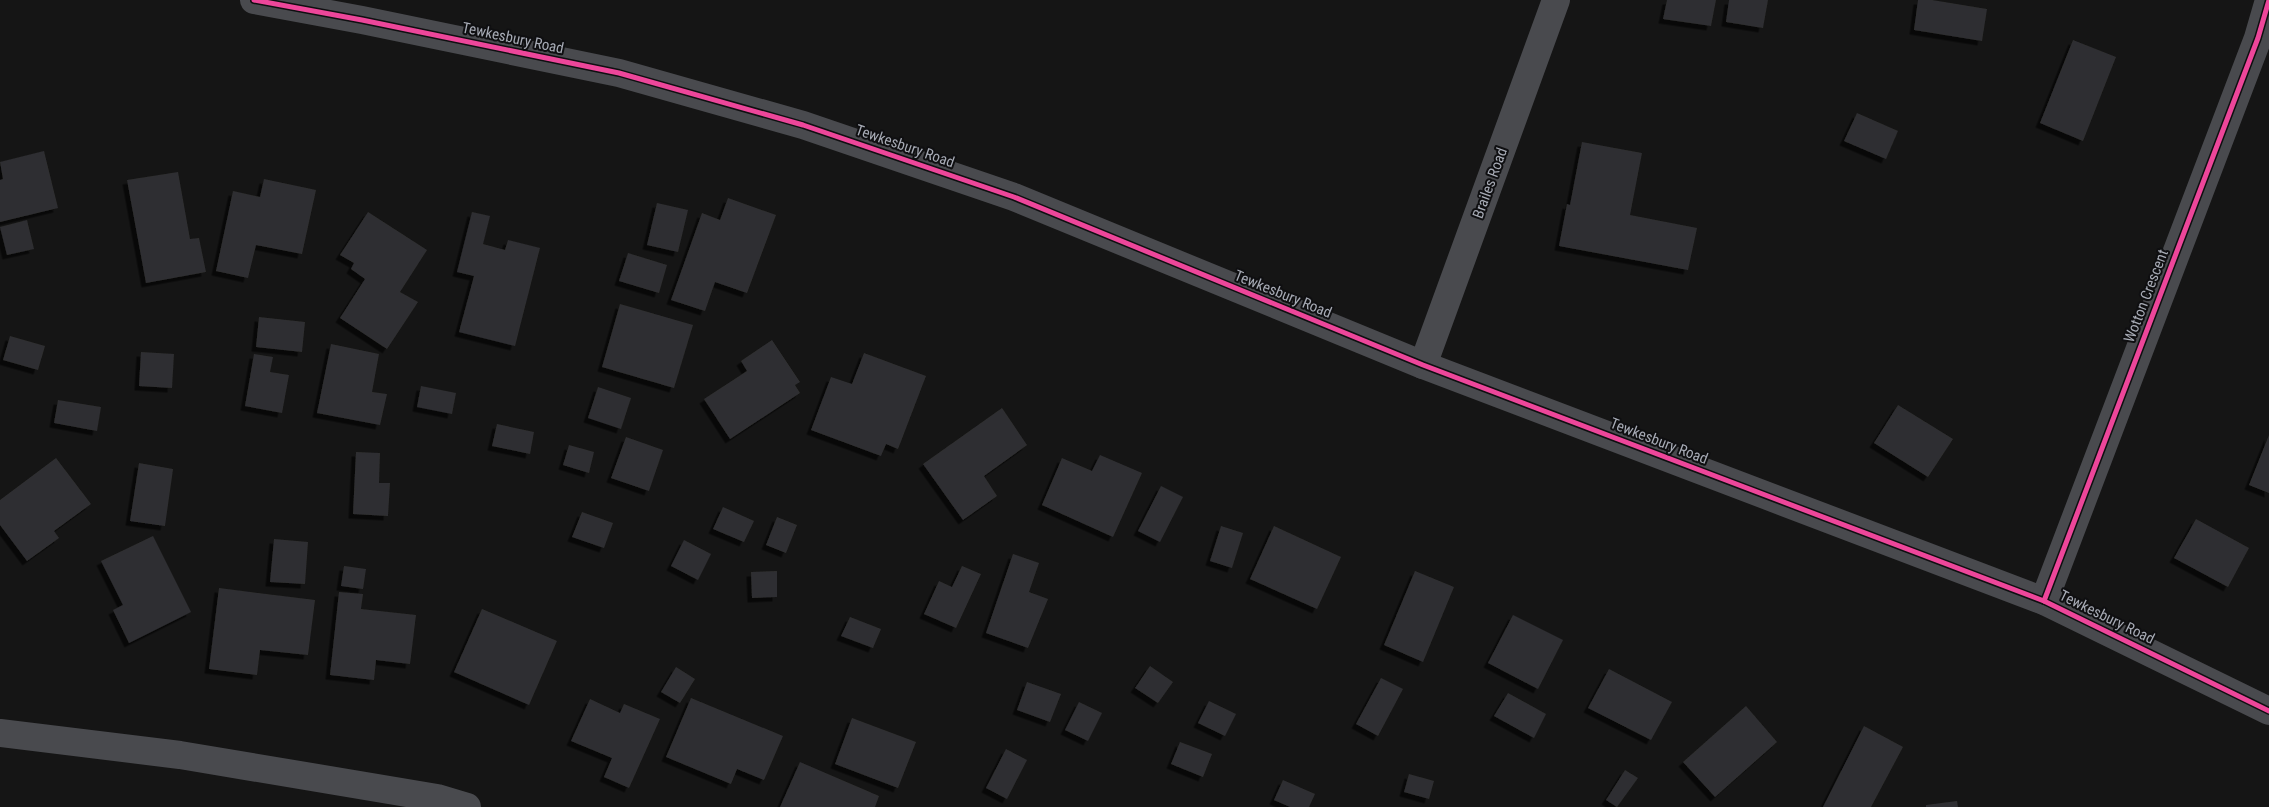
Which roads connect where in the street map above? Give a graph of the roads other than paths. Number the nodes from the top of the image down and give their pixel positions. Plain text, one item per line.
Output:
1 (254, 0) edge
2 (1556, 0) edge
3 (2269, 0) edge
4 (1423, 365) junction
5 (2044, 601) junction
6 (2269, 711) edge
7 (0, 733) edge
8 (467, 807) edge

1 - 4 street, Tewkesbury Road
2 - 4 street, Brailes Road
3 - 5 street, Wotton Crescent
4 - 5 street, Tewkesbury Road
5 - 6 street, Tewkesbury Road
7 - 8 street

